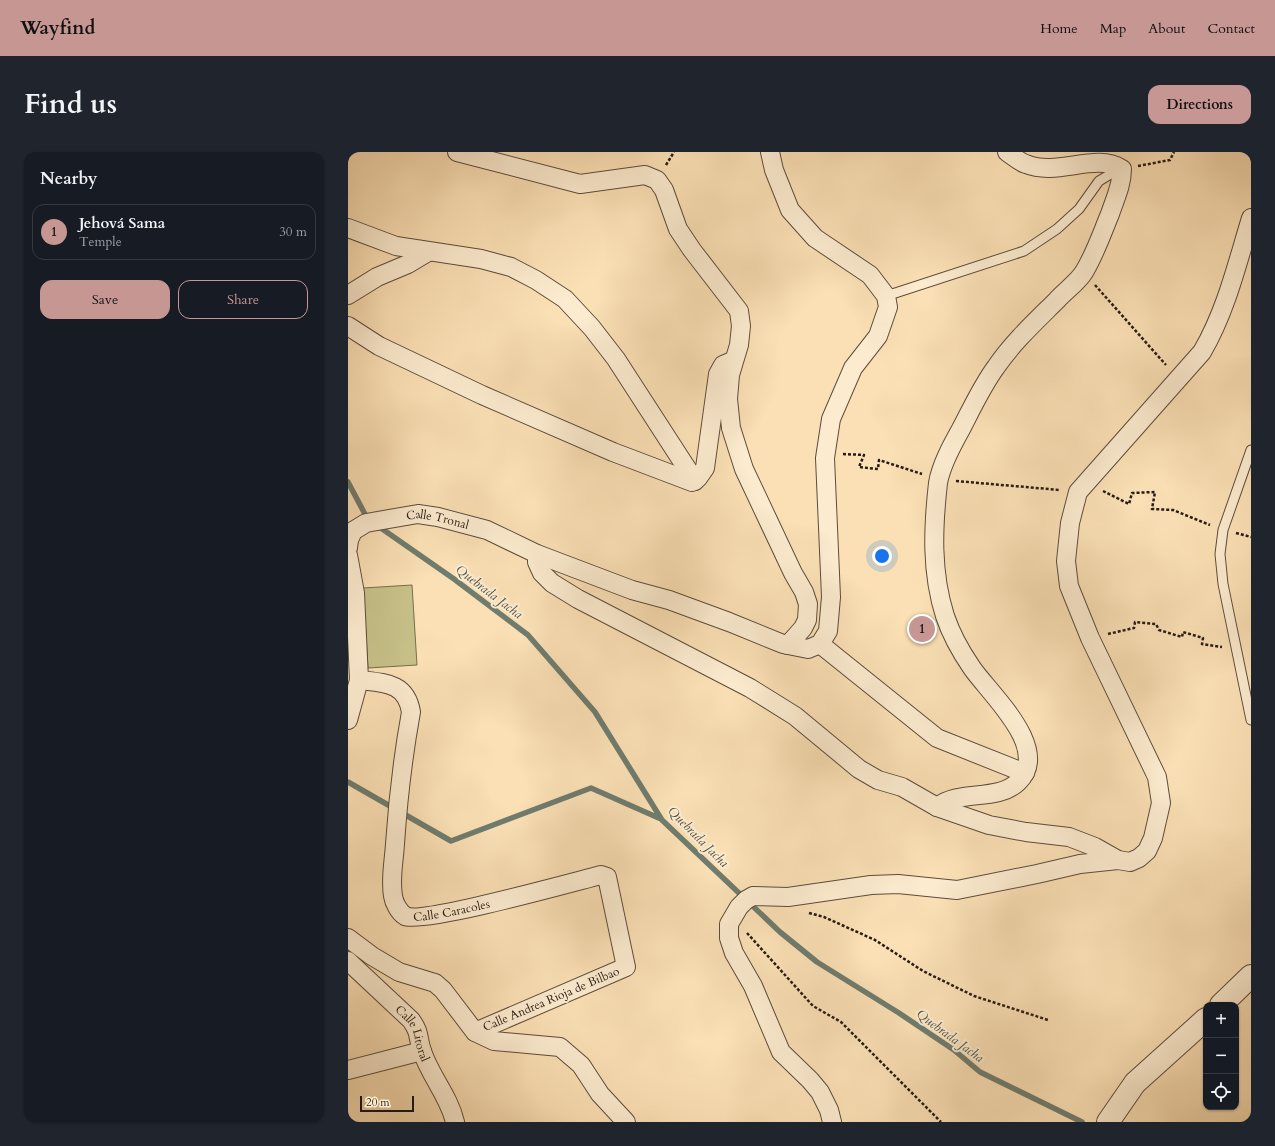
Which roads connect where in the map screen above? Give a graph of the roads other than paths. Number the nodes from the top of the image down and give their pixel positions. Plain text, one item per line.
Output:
1 (456, 152) edge
2 (770, 152) edge
3 (1007, 152) edge
4 (1122, 169) junction
5 (1251, 218) edge
6 (348, 228) edge
7 (428, 252) junction
8 (348, 295) edge
9 (886, 296) junction
10 (348, 326) edge
11 (733, 362) junction
12 (1251, 450) edge
13 (695, 481) junction
14 (348, 548) edge
15 (537, 554) junction
16 (348, 555) edge
17 (820, 644) junction
18 (788, 645) junction
19 (359, 680) junction
20 (348, 720) edge
21 (1251, 720) edge
22 (1025, 773) junction
23 (937, 806) junction
24 (1118, 860) junction
25 (348, 938) edge
26 (348, 961) edge
27 (626, 967) joint
28 (1251, 976) edge
29 (1224, 1002) edge
30 (1203, 1022) edge
31 (475, 1032) junction
32 (422, 1051) junction
33 (348, 1070) edge
34 (454, 1122) edge
35 (626, 1122) edge
36 (832, 1122) edge
37 (1108, 1122) edge

1 - 11 street
2 - 9 street
3 - 4 street
4 - 9 lane
4 - 22 street
5 - 24 street
6 - 7 street
7 - 8 street
7 - 13 street
9 - 17 street
10 - 13 street
11 - 13 street
11 - 18 street
12 - 21 lane
14 - 15 street, Calle Tronal
15 - 18 street, Calle Tronal
15 - 23 street
16 - 19 street
17 - 18 street, Calle Tronal
17 - 22 street
19 - 20 street
19 - 27 street, Calle Caracoles
22 - 23 street
23 - 24 street
24 - 36 street
25 - 31 street
26 - 32 street, Calle Litoral
27 - 31 street, Calle Andrea Rioja de Bilbao
28 - 29 street
30 - 37 street
31 - 35 street
32 - 33 street
32 - 34 street, Calle Litoral

